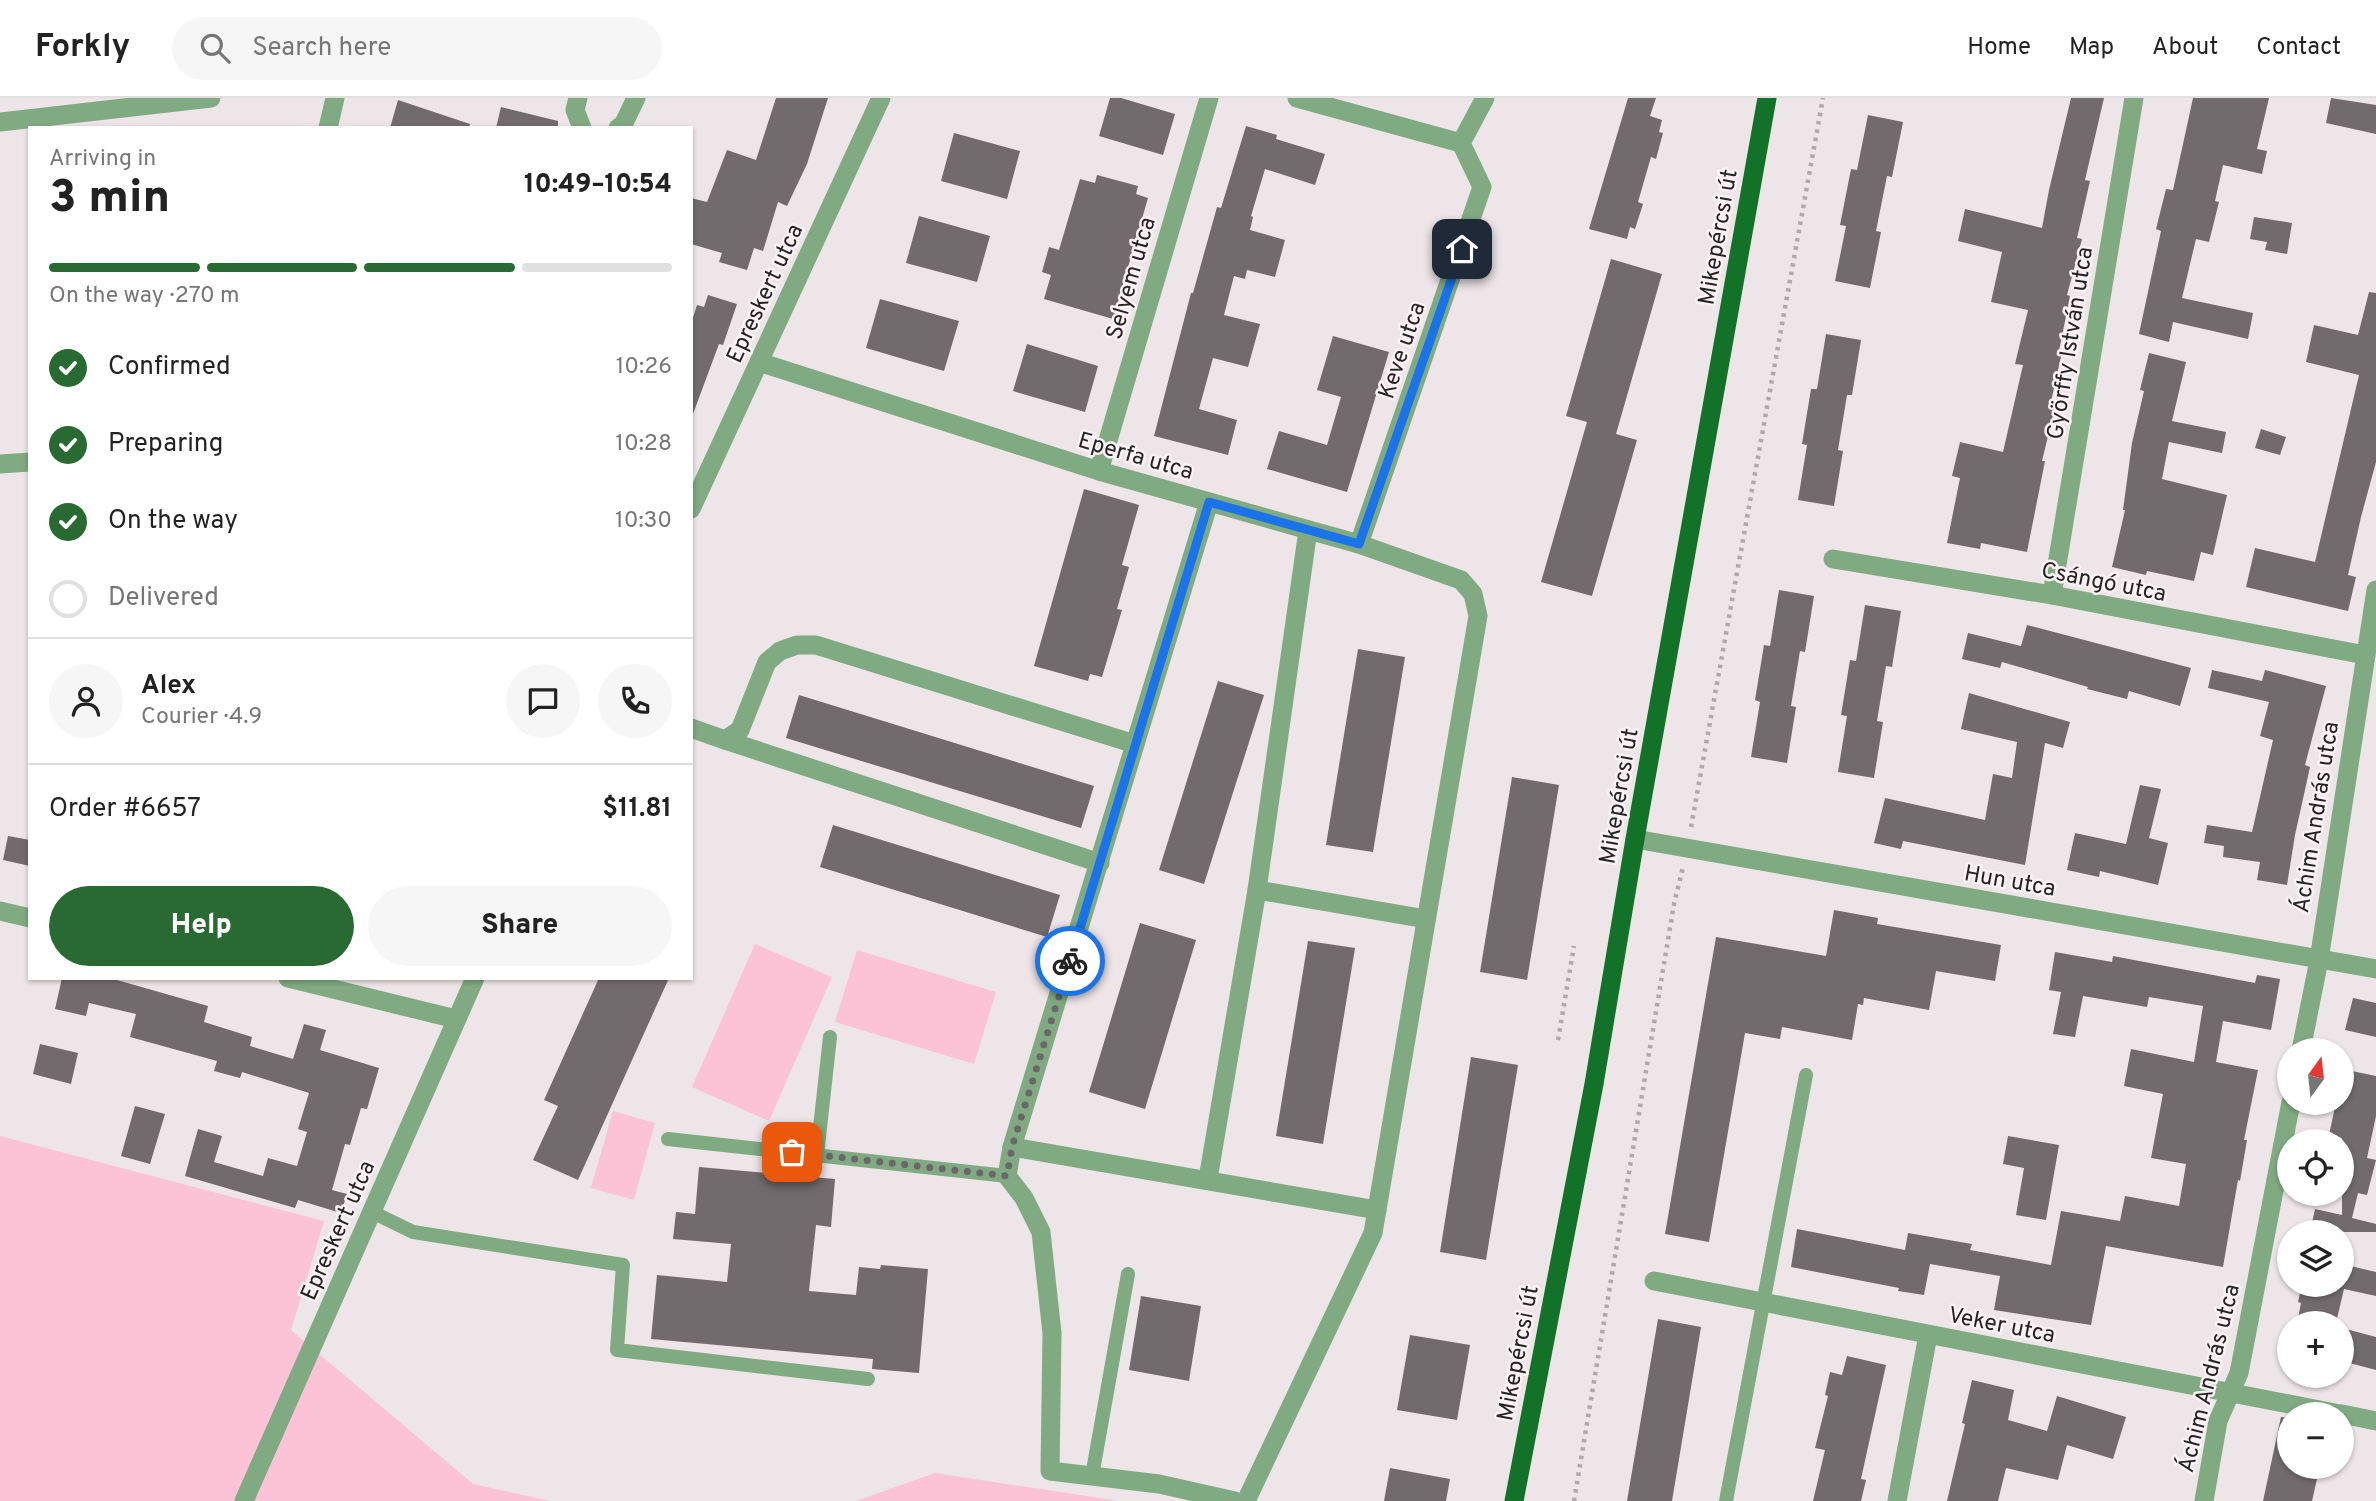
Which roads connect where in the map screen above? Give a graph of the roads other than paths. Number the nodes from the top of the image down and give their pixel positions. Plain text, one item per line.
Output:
1 (211, 98) edge
2 (335, 98) edge
3 (578, 98) edge
4 (636, 98) edge
5 (881, 98) edge
6 (1209, 98) edge
7 (1297, 98) edge
8 (1485, 98) edge
9 (1767, 98) edge
10 (2134, 98) edge
11 (0, 122) edge
12 (328, 126) edge
13 (581, 126) edge
14 (621, 126) edge
15 (1461, 143) junction
16 (759, 362) junction
17 (28, 462) edge
18 (0, 464) edge
19 (1099, 471) junction
20 (1209, 502) junction
21 (693, 505) edge
22 (1308, 530) junction
23 (1359, 544) junction
24 (1833, 559) dead end
25 (2376, 590) edge
26 (2052, 595) junction
27 (2365, 655) junction
28 (693, 729) edge
29 (725, 740) junction
30 (1135, 744) junction
31 (1635, 839) junction
32 (1100, 863) junction
33 (1257, 890) junction
34 (0, 911) edge
35 (28, 918) edge
36 (1426, 919) junction
37 (2319, 960) junction
38 (2376, 969) edge
39 (296, 980) edge
40 (474, 980) edge
41 (456, 1019) junction
42 (830, 1037) dead end
43 (2303, 1038) edge
44 (1806, 1074) dead end
45 (2289, 1115) edge
46 (668, 1139) dead end
47 (1012, 1147) junction
48 (817, 1155) junction
49 (1007, 1176) junction
50 (1208, 1179) junction
51 (1377, 1210) junction
52 (372, 1212) junction
53 (1128, 1274) dead end
54 (1654, 1281) dead end
55 (1763, 1303) junction
56 (1928, 1335) junction
57 (868, 1379) dead end
58 (2228, 1393) junction
59 (2277, 1402) edge
60 (2354, 1417) edge
61 (2376, 1421) edge
62 (1092, 1476) junction
63 (244, 1501) edge
64 (1235, 1501) edge
65 (1246, 1501) edge
66 (1514, 1501) edge
67 (1726, 1501) edge
68 (1897, 1501) edge
69 (2204, 1501) edge

1 - 11 street
2 - 12 street
3 - 13 street
4 - 14 street
5 - 16 street, Epreskert utca
6 - 19 street, Selyem utca
7 - 15 street
8 - 15 street
9 - 31 main road, Mikepércsi út
10 - 26 street, Györffy István utca
15 - 23 street, Keve utca
16 - 19 street, Eperfa utca
16 - 21 street, Epreskert utca
17 - 18 street
19 - 20 street, Eperfa utca
20 - 22 street, Eperfa utca
20 - 30 street
22 - 23 street, Eperfa utca
22 - 33 street
23 - 36 street, Eperfa utca
24 - 26 street, Csángó utca
25 - 27 street, Áchim András utca
26 - 27 street, Csángó utca
27 - 37 street, Áchim András utca
28 - 29 street
29 - 30 street
29 - 32 street
30 - 32 street
31 - 37 street, Hun utca
31 - 66 main road, Mikepércsi út
32 - 47 street
33 - 36 street
33 - 50 street
34 - 35 street
36 - 51 street
37 - 38 street, Hun utca
37 - 43 street, Áchim András utca
39 - 41 street
40 - 41 street, Epreskert utca
41 - 52 street, Epreskert utca
42 - 48 lane
44 - 55 lane
45 - 58 street, Áchim András utca
46 - 48 lane
47 - 49 street
47 - 50 street
48 - 49 lane
49 - 62 street
50 - 51 street
51 - 65 street
52 - 57 lane
52 - 63 street, Epreskert utca
53 - 62 lane
54 - 55 street, Veker utca
55 - 56 street, Veker utca
55 - 67 lane
56 - 58 street, Veker utca
56 - 68 street
58 - 59 street, Veker utca
58 - 69 street, Áchim András utca
60 - 61 street, Veker utca
62 - 64 street

